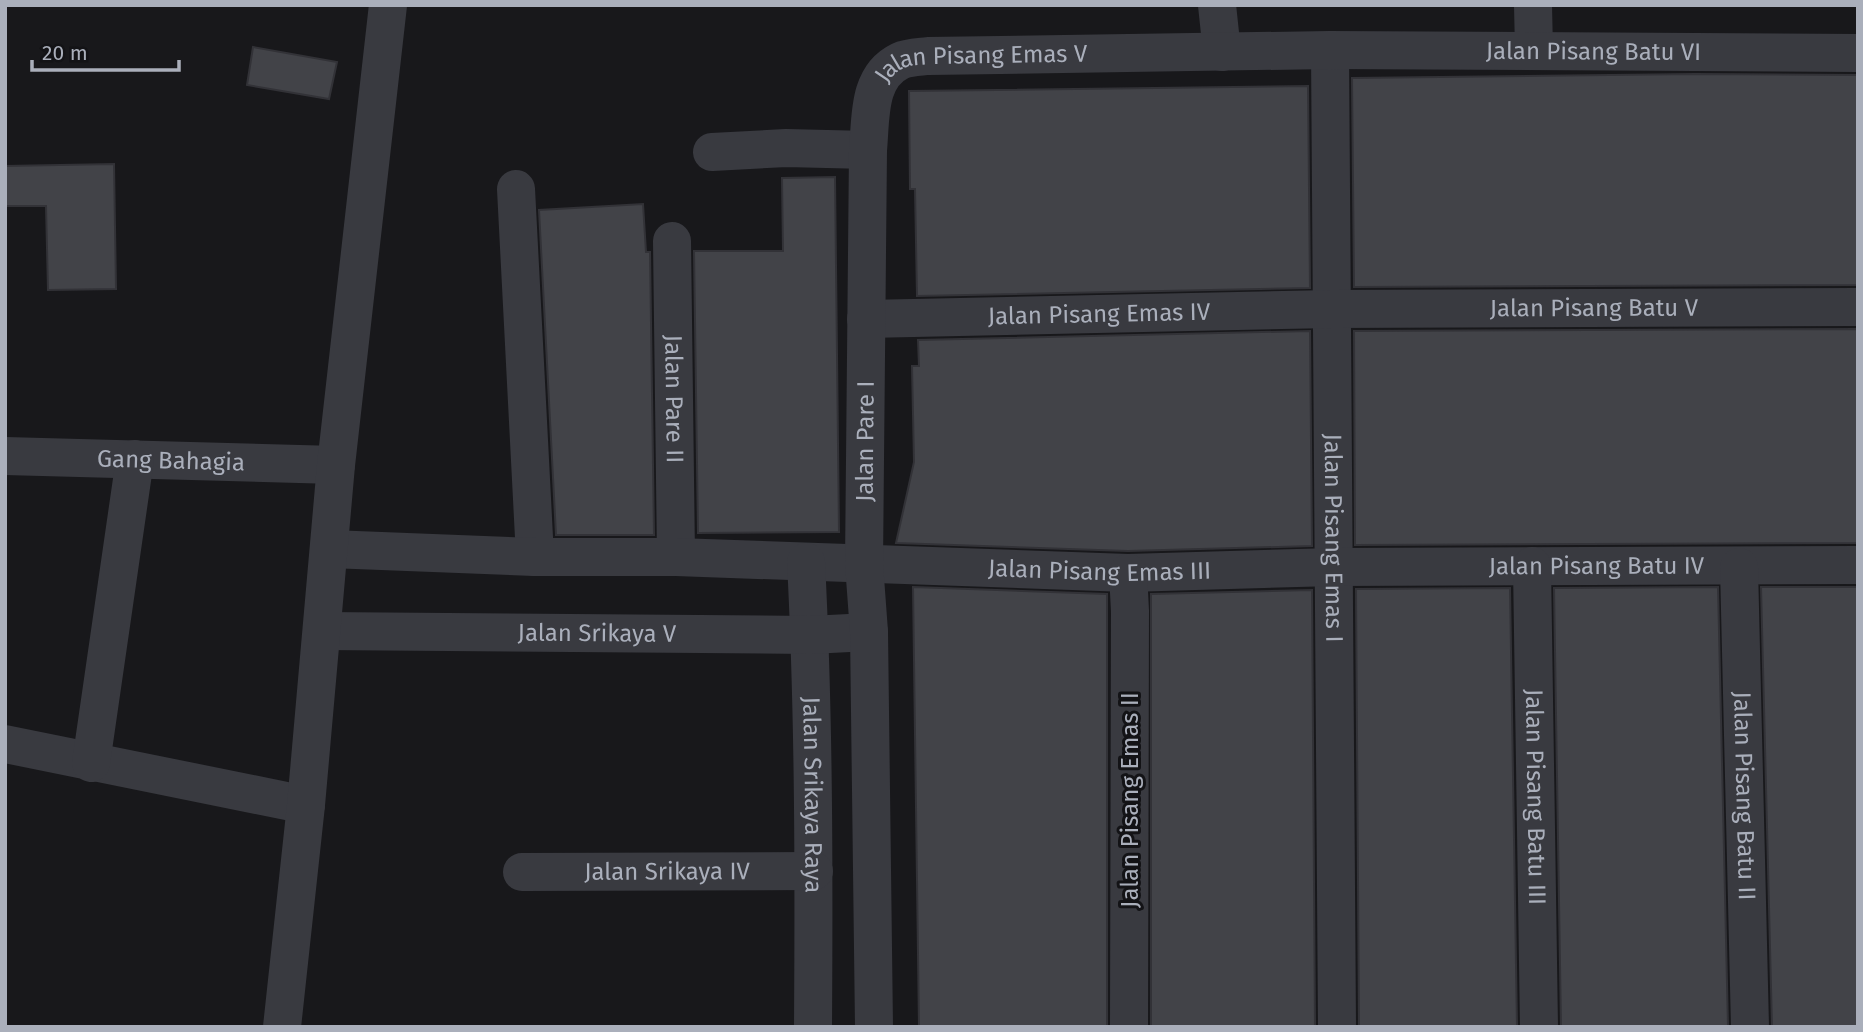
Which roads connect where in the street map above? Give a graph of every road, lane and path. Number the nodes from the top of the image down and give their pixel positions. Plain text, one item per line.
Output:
1 (388, 5) edge
2 (1217, 5) edge
3 (1533, 5) edge
4 (1330, 50) junction
5 (1534, 50) junction
6 (1222, 52) junction
7 (1858, 53) edge
8 (868, 150) junction
9 (712, 152) dead end
10 (516, 189) dead end
11 (672, 241) dead end
12 (1858, 307) edge
13 (1332, 309) junction
14 (866, 319) junction
15 (5, 456) edge
16 (135, 459) junction
17 (336, 464) junction
18 (330, 549) junction
19 (535, 557) junction
20 (676, 557) junction
21 (806, 562) junction
22 (864, 564) junction
23 (1858, 565) edge
24 (1532, 566) junction
25 (1334, 567) junction
26 (1739, 567) junction
27 (1128, 573) junction
28 (322, 631) junction
29 (869, 632) junction
30 (810, 635) junction
31 (5, 744) edge
32 (91, 763) junction
33 (306, 805) junction
34 (814, 871) junction
35 (522, 872) dead end
36 (282, 1027) edge
37 (813, 1027) edge
38 (874, 1027) edge
39 (1129, 1027) edge
40 (1337, 1027) edge
41 (1539, 1027) edge
42 (1750, 1027) edge

1 - 17 street
2 - 6 street
3 - 5 street
4 - 5 street, Jalan Pisang Batu VI
4 - 6 street, Jalan Pisang Emas V
4 - 13 street, Jalan Pisang Emas I
5 - 7 street, Jalan Pisang Batu VI
6 - 8 street, Jalan Pisang Emas V
8 - 9 street
8 - 14 street, Jalan Pisang Emas V
10 - 19 street
11 - 20 street, Jalan Pare II
12 - 13 street, Jalan Pisang Batu V
13 - 14 street, Jalan Pisang Emas IV
13 - 25 street, Jalan Pisang Emas I
14 - 22 street, Jalan Pare I
15 - 16 street, Gang Bahagia
16 - 17 street, Gang Bahagia
16 - 32 street
17 - 18 street
18 - 19 street
18 - 28 street
19 - 20 street
20 - 21 street
21 - 22 street
21 - 30 street, Jalan Srikaya Raya
22 - 27 street, Jalan Pisang Emas III
22 - 29 street
23 - 26 street, Jalan Pisang Batu IV
24 - 25 street, Jalan Pisang Batu IV
24 - 26 street, Jalan Pisang Batu IV
24 - 41 street, Jalan Pisang Batu III
25 - 27 street, Jalan Pisang Emas III
25 - 40 street, Jalan Pisang Emas I
26 - 42 street, Jalan Pisang Batu II
27 - 39 street, Jalan Pisang Emas II
28 - 30 street, Jalan Srikaya V
28 - 33 street
29 - 30 street, Jalan Srikaya V
29 - 38 street
30 - 34 street, Jalan Srikaya Raya
31 - 32 street
32 - 33 street
33 - 36 street
34 - 35 street, Jalan Srikaya IV
34 - 37 street, Jalan Srikaya Raya

